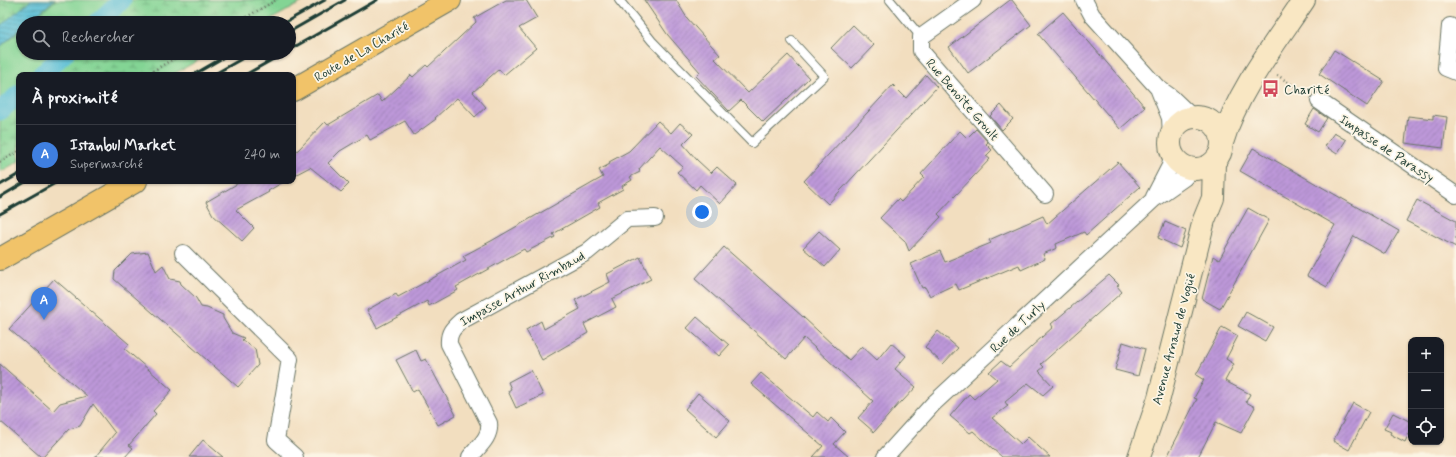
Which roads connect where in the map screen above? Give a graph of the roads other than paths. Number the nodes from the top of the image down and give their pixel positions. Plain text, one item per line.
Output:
1 (450, 0) edge
2 (619, 0) edge
3 (890, 0) edge
4 (973, 0) edge
5 (1084, 0) edge
6 (1304, 0) edge
7 (1450, 26) dead end
8 (921, 37) junction
9 (792, 41) dead end
10 (1456, 72) edge
11 (1157, 86) junction
12 (296, 88) edge
13 (1244, 90) junction
14 (1318, 101) road end
15 (1198, 117) junction
16 (1222, 140) junction
17 (1171, 144) junction
18 (1214, 163) junction
19 (1193, 169) junction
20 (131, 184) edge
21 (1045, 194) dead end
22 (1456, 195) edge
23 (1154, 199) junction
24 (655, 218) dead end
25 (1204, 220) junction
26 (183, 253) dead end
27 (0, 259) edge
28 (295, 457) edge
29 (470, 457) edge
30 (885, 457) edge
31 (1138, 457) edge

1 - 12 main road, Route de La Charité
2 - 9 lane
3 - 8 lane, Rue Benoîte Groult
4 - 8 street
5 - 11 street
6 - 13 street, Avenue Arnaud de Vogüé
7 - 10 street
8 - 21 street, Rue Benoîte Groult
11 - 15 street
11 - 17 street
13 - 15 street, Avenue Arnaud de Vogüé
13 - 16 street, Avenue Arnaud de Vogüé
14 - 22 street, Impasse de Parassy
15 - 16 street
15 - 17 street, Avenue Arnaud de Vogüé
16 - 18 street, Avenue Arnaud de Vogüé
17 - 19 street
17 - 23 street, Rue de Turly
18 - 19 street
18 - 25 street, Avenue Arnaud de Vogüé
19 - 23 street, Rue de Turly
19 - 25 street, Avenue Arnaud de Vogüé
20 - 27 main road
23 - 30 street, Rue de Turly
24 - 29 street, Impasse Arthur Rimbaud
25 - 31 street, Avenue Arnaud de Vogüé
26 - 28 street

